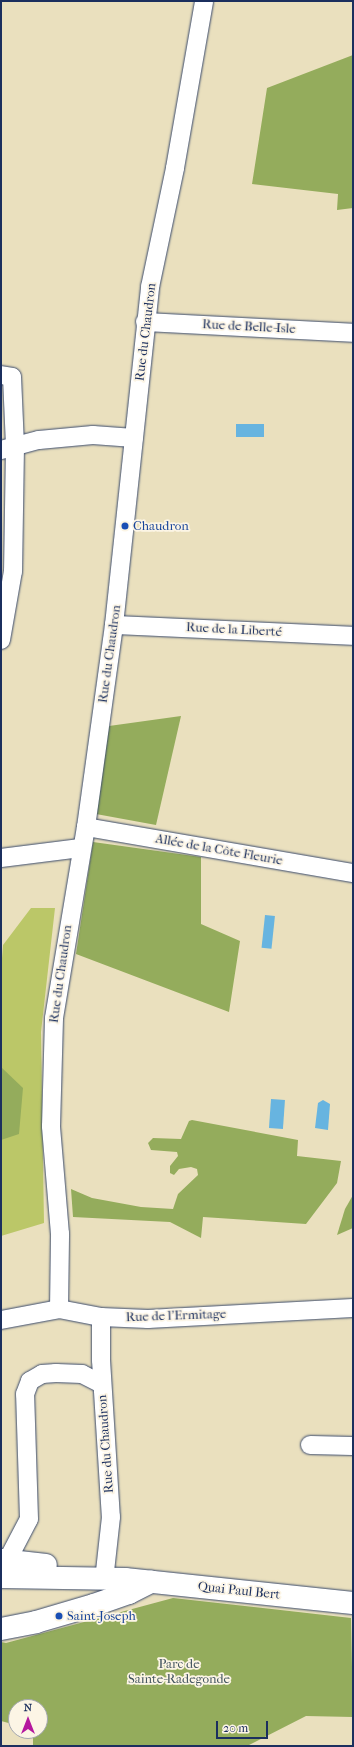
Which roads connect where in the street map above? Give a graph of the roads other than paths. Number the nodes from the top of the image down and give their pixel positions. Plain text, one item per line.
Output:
1 (204, 1) edge
2 (145, 322) junction
3 (353, 333) edge
4 (1, 374) edge
5 (134, 438) junction
6 (8, 448) edge
7 (13, 502) junction
8 (1, 515) edge
9 (114, 625) junction
10 (353, 636) edge
11 (1, 640) edge
12 (86, 827) junction
13 (80, 848) junction
14 (1, 858) edge
15 (353, 873) edge
16 (353, 1308) edge
17 (59, 1309) junction
18 (101, 1317) junction
19 (1, 1320) edge
20 (102, 1384) junction
21 (310, 1445) dead end
22 (353, 1446) edge
23 (2, 1571) edge
24 (105, 1571) junction
25 (125, 1579) junction
26 (151, 1582) junction
27 (353, 1603) edge
28 (1, 1629) edge

1 - 2 street, Rue du Chaudron
2 - 3 street, Rue de Belle-Isle
2 - 5 street, Rue du Chaudron
4 - 6 street
5 - 6 street
5 - 9 street, Rue du Chaudron
6 - 7 street
7 - 8 street
7 - 11 street
9 - 10 street, Rue de la Liberté
9 - 12 street, Rue du Chaudron
12 - 13 street, Rue du Chaudron
12 - 15 street, Allée de la Côte Fleurie
13 - 14 street
13 - 17 street, Rue du Chaudron
16 - 18 street, Rue de l'Ermitage
17 - 18 street, Rue de l'Ermitage
17 - 19 street, Rue de l'Ermitage
18 - 20 street, Rue du Chaudron
20 - 23 street
20 - 24 street, Rue du Chaudron
21 - 22 street
23 - 24 main road, Quai Paul Bert
23 - 25 main road, Quai Paul Bert
24 - 25 main road, Quai Paul Bert
25 - 26 main road, Quai Paul Bert
26 - 27 main road, Quai Paul Bert
26 - 28 main road

